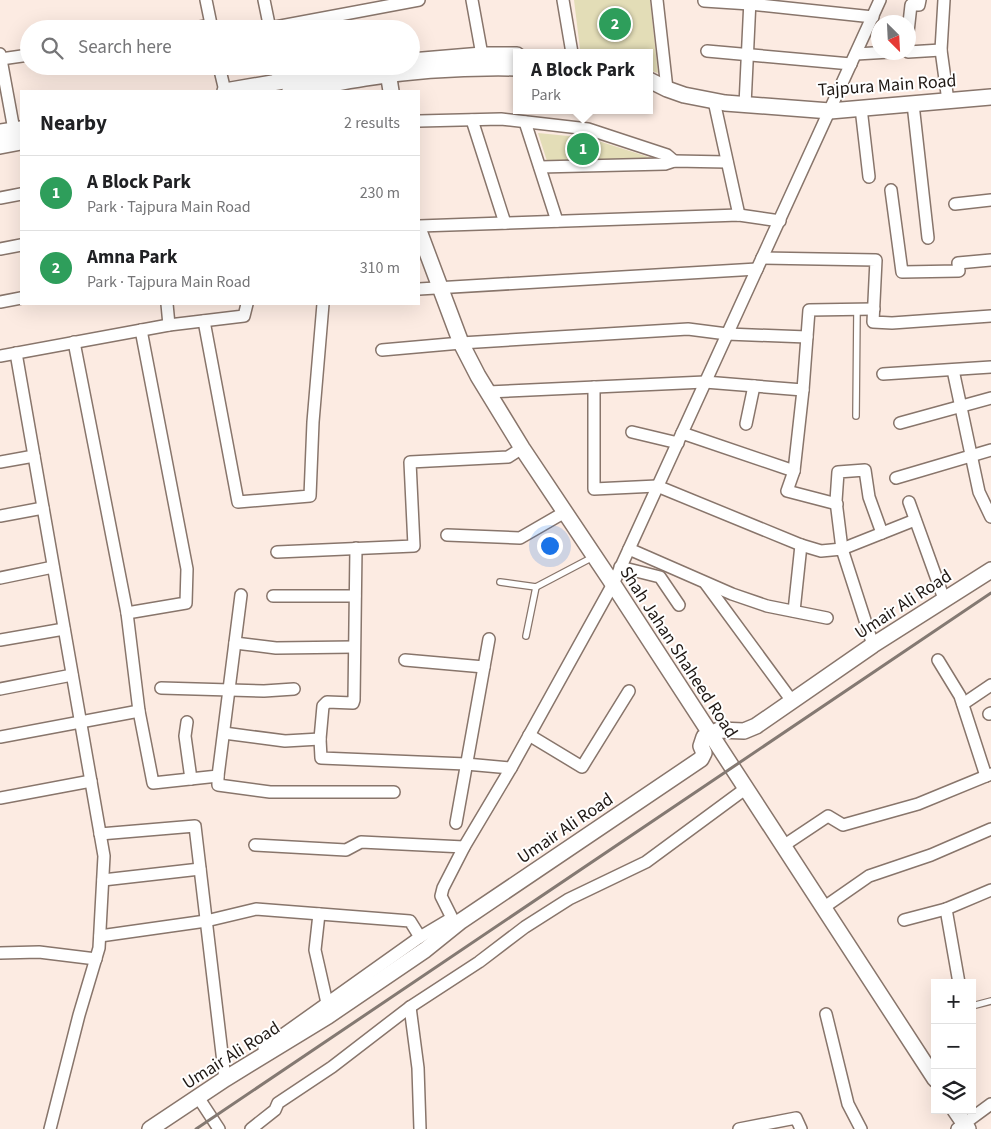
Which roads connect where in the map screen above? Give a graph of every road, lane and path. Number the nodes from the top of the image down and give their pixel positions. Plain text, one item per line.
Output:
1 (206, 0) edge
2 (264, 0) edge
3 (419, 0) edge
4 (472, 0) edge
5 (564, 0) edge
6 (657, 0) edge
7 (880, 0) edge
8 (920, 0) edge
9 (944, 0) edge
10 (704, 1) edge
11 (750, 2) edge
12 (873, 15) edge
13 (910, 15) edge
14 (871, 17) edge
15 (871, 19) edge
16 (210, 20) edge
17 (268, 20) edge
18 (313, 20) edge
19 (571, 49) edge
20 (941, 50) junction
21 (707, 52) dead end
22 (916, 52) edge
23 (747, 54) junction
24 (20, 55) edge
25 (482, 55) junction
26 (513, 55) edge
27 (0, 56) edge
28 (871, 56) edge
29 (853, 59) junction
30 (420, 60) edge
31 (513, 68) edge
32 (420, 70) edge
33 (222, 75) edge
34 (279, 75) edge
35 (334, 75) edge
36 (372, 75) edge
37 (389, 75) edge
38 (653, 82) edge
39 (284, 87) edge
40 (225, 90) edge
41 (240, 90) edge
42 (311, 90) edge
43 (391, 90) edge
44 (653, 90) edge
45 (667, 90) junction
46 (991, 97) edge
47 (714, 101) junction
48 (948, 101) junction
49 (913, 104) junction
50 (745, 105) junction
51 (861, 108) junction
52 (830, 111) junction
53 (472, 120) junction
54 (420, 121) edge
55 (526, 122) junction
56 (14, 133) edge
57 (0, 146) edge
58 (674, 161) junction
59 (727, 162) junction
60 (540, 167) junction
61 (868, 178) dead end
62 (891, 190) dead end
63 (20, 194) edge
64 (0, 198) edge
65 (991, 200) edge
66 (955, 204) dead end
67 (739, 215) junction
68 (557, 221) junction
69 (780, 221) junction
70 (505, 223) junction
71 (420, 226) edge
72 (420, 235) edge
73 (928, 238) dead end
74 (20, 245) edge
75 (0, 249) edge
76 (762, 258) junction
77 (991, 260) edge
78 (757, 269) junction
79 (440, 288) junction
80 (420, 289) edge
81 (20, 298) edge
82 (0, 302) edge
83 (166, 305) edge
84 (247, 305) edge
85 (323, 305) edge
86 (874, 309) junction
87 (857, 310) junction
88 (991, 316) edge
89 (204, 321) junction
90 (169, 325) junction
91 (141, 330) junction
92 (727, 334) junction
93 (807, 337) junction
94 (74, 342) junction
95 (461, 343) junction
96 (382, 350) dead end
97 (16, 353) junction
98 (0, 356) edge
99 (991, 367) edge
100 (953, 370) junction
101 (883, 374) dead end
102 (705, 382) junction
103 (754, 386) junction
104 (594, 387) junction
105 (803, 390) junction
106 (488, 392) junction
107 (991, 398) edge
108 (961, 406) junction
109 (856, 416) dead end
110 (900, 423) dead end
111 (746, 424) dead end
112 (632, 432) dead end
113 (680, 438) junction
114 (522, 448) junction
115 (991, 450) edge
116 (34, 456) junction
117 (972, 456) junction
118 (0, 462) edge
119 (794, 471) junction
120 (896, 478) dead end
121 (658, 486) junction
122 (909, 502) dead end
123 (837, 504) junction
124 (43, 508) junction
125 (565, 512) junction
126 (0, 516) edge
127 (991, 517) edge
128 (916, 520) junction
129 (882, 533) junction
130 (447, 535) dead end
131 (801, 545) junction
132 (356, 548) junction
133 (628, 549) junction
134 (842, 549) junction
135 (277, 552) dead end
136 (594, 557) junction
137 (53, 567) junction
138 (620, 567) junction
139 (991, 570) edge
140 (0, 578) edge
141 (500, 582) dead end
142 (705, 582) junction
143 (612, 584) junction
144 (536, 587) junction
145 (241, 596) dead end
146 (273, 596) dead end
147 (355, 596) junction
148 (944, 599) junction
149 (680, 605) dead end
150 (794, 611) junction
151 (127, 613) junction
152 (827, 618) dead end
153 (64, 629) junction
154 (526, 636) dead end
155 (489, 639) dead end
156 (0, 640) edge
157 (235, 643) junction
158 (873, 646) junction
159 (354, 647) junction
160 (406, 660) dead end
161 (938, 660) dead end
162 (484, 667) junction
163 (72, 675) junction
164 (991, 685) edge
165 (0, 688) edge
166 (161, 688) dead end
167 (229, 689) junction
168 (294, 689) dead end
169 (629, 691) dead end
170 (792, 701) junction
171 (963, 704) junction
172 (139, 711) junction
173 (81, 722) junction
174 (186, 722) dead end
175 (224, 733) junction
176 (710, 734) junction
177 (529, 735) junction
178 (0, 737) edge
179 (320, 739) junction
180 (466, 764) junction
181 (510, 768) junction
182 (988, 775) edge
183 (218, 776) junction
184 (191, 779) junction
185 (91, 781) junction
186 (745, 789) junction
187 (394, 792) dead end
188 (0, 798) edge
189 (456, 823) dead end
190 (991, 829) edge
191 (100, 834) junction
192 (255, 845) dead end
193 (783, 846) junction
194 (464, 847) junction
195 (200, 869) junction
196 (103, 880) junction
197 (991, 890) edge
198 (823, 908) junction
199 (946, 909) junction
200 (319, 914) junction
201 (457, 919) junction
202 (904, 920) dead end
203 (206, 921) junction
204 (100, 936) junction
205 (420, 937) junction
206 (0, 953) edge
207 (96, 959) junction
208 (958, 979) edge
209 (991, 1001) edge
210 (327, 1003) junction
211 (976, 1005) edge
212 (410, 1007) junction
213 (826, 1014) dead end
214 (931, 1073) edge
215 (225, 1079) junction
216 (198, 1097) junction
217 (991, 1104) edge
218 (957, 1114) edge
219 (963, 1127) edge
220 (50, 1129) edge
221 (150, 1129) edge
222 (219, 1129) edge
223 (251, 1129) edge
224 (420, 1129) edge
225 (740, 1129) edge
226 (801, 1129) edge
227 (861, 1129) edge

1 - 16 street
2 - 17 street
3 - 18 street
4 - 25 street
5 - 19 street
6 - 45 street
7 - 12 street
8 - 13 street
9 - 20 street
10 - 11 street
11 - 14 street
11 - 23 street
15 - 29 street
20 - 22 street
20 - 48 street
21 - 23 street
23 - 29 street
23 - 50 street
24 - 27 street
25 - 26 street
25 - 30 street
27 - 56 street
28 - 29 street
29 - 52 street
31 - 32 street
33 - 40 street
34 - 39 street
35 - 39 street
36 - 42 street
37 - 43 street
38 - 45 street, Tajpura Main Road
39 - 41 street
39 - 42 street
44 - 45 street, Tajpura Main Road
45 - 47 street, Tajpura Main Road
46 - 48 street, Tajpura Main Road
47 - 50 street, Tajpura Main Road
47 - 59 street
48 - 49 street, Tajpura Main Road
49 - 51 street, Tajpura Main Road
49 - 73 street
50 - 52 street, Tajpura Main Road
51 - 52 street, Tajpura Main Road
51 - 61 street
52 - 69 street
53 - 54 street
53 - 55 street
53 - 70 street
55 - 58 street
55 - 60 street
56 - 57 street
58 - 59 street
58 - 60 street
59 - 67 street
60 - 68 street
62 - 77 street
63 - 64 street
65 - 66 street
67 - 68 street
67 - 69 street
68 - 70 street
69 - 76 street
70 - 71 street
72 - 79 street, Shah Jahan Shaheed Road
74 - 75 street
76 - 78 street
76 - 86 street
78 - 79 street
78 - 92 street
79 - 80 street
79 - 95 street, Shah Jahan Shaheed Road
81 - 82 street
83 - 90 street
84 - 89 street
85 - 89 street
86 - 87 street
86 - 88 street
87 - 93 street
87 - 109 lane
89 - 90 street
90 - 91 street
91 - 94 street
91 - 151 street
92 - 93 street
92 - 95 street
92 - 102 street
93 - 105 street
94 - 97 street
94 - 151 street
95 - 96 street
95 - 106 street, Shah Jahan Shaheed Road
97 - 98 street
97 - 116 street
99 - 100 street
100 - 101 street
100 - 108 street
102 - 103 street
102 - 104 street
102 - 113 street
103 - 105 street
103 - 111 street
104 - 106 street
104 - 121 street
105 - 119 street
106 - 114 street, Shah Jahan Shaheed Road
107 - 108 street
108 - 110 street
108 - 117 street
112 - 113 street
113 - 119 street
113 - 121 street
114 - 125 street, Shah Jahan Shaheed Road
114 - 132 street
115 - 117 street
116 - 118 street
116 - 124 street
117 - 120 street
117 - 127 street
119 - 123 street
121 - 131 street
121 - 133 street
122 - 128 street
123 - 129 street
123 - 134 street
124 - 126 street
124 - 137 street
125 - 130 street
125 - 136 street, Shah Jahan Shaheed Road
128 - 129 street
128 - 148 street
129 - 134 street
131 - 134 street
131 - 150 street
132 - 135 street
132 - 147 street
133 - 138 street
133 - 142 street
134 - 158 street
136 - 143 street, Shah Jahan Shaheed Road
136 - 144 lane
137 - 140 street
137 - 153 street
138 - 143 street
138 - 149 street
139 - 148 street, Umair Ali Road
141 - 144 lane
142 - 150 street
142 - 170 street
143 - 176 street, Shah Jahan Shaheed Road
143 - 177 street
144 - 154 lane
145 - 157 street
146 - 147 street
147 - 159 street
148 - 158 street, Umair Ali Road
150 - 152 street
151 - 172 street
153 - 156 street
153 - 163 street
155 - 162 street
157 - 159 street
157 - 167 street
158 - 170 street, Umair Ali Road
159 - 179 street
160 - 162 street
161 - 171 street
162 - 180 street
163 - 165 street
163 - 173 street
164 - 171 street
166 - 167 street
167 - 168 street
167 - 175 street
169 - 177 street
170 - 176 street, Umair Ali Road
171 - 182 street
172 - 173 street
172 - 184 street
173 - 178 street
173 - 185 street
174 - 184 street
175 - 179 street
175 - 183 street
176 - 186 street, Shah Jahan Shaheed Road
176 - 201 street, Umair Ali Road
177 - 181 street
179 - 180 street
180 - 181 street
180 - 189 street
181 - 194 street
182 - 193 street
183 - 184 street
183 - 187 street
185 - 188 street
185 - 191 street
186 - 193 street, Shah Jahan Shaheed Road
186 - 212 street
190 - 198 street
191 - 195 street
191 - 196 street
192 - 194 street
193 - 198 street, Shah Jahan Shaheed Road
194 - 201 street
195 - 196 street
195 - 203 street
196 - 204 street
197 - 199 street
198 - 214 street, Shah Jahan Shaheed Road
199 - 202 street
199 - 208 street
200 - 203 street
200 - 205 street
200 - 210 street
201 - 205 street
201 - 215 street, Umair Ali Road
203 - 204 street
203 - 215 street
204 - 207 street
205 - 210 street
206 - 207 street
207 - 220 street
209 - 211 lane
210 - 215 street
212 - 223 street
212 - 224 street
213 - 227 street
215 - 216 street, Umair Ali Road
216 - 221 street, Umair Ali Road
216 - 222 street
217 - 219 street
218 - 219 street
225 - 226 street

